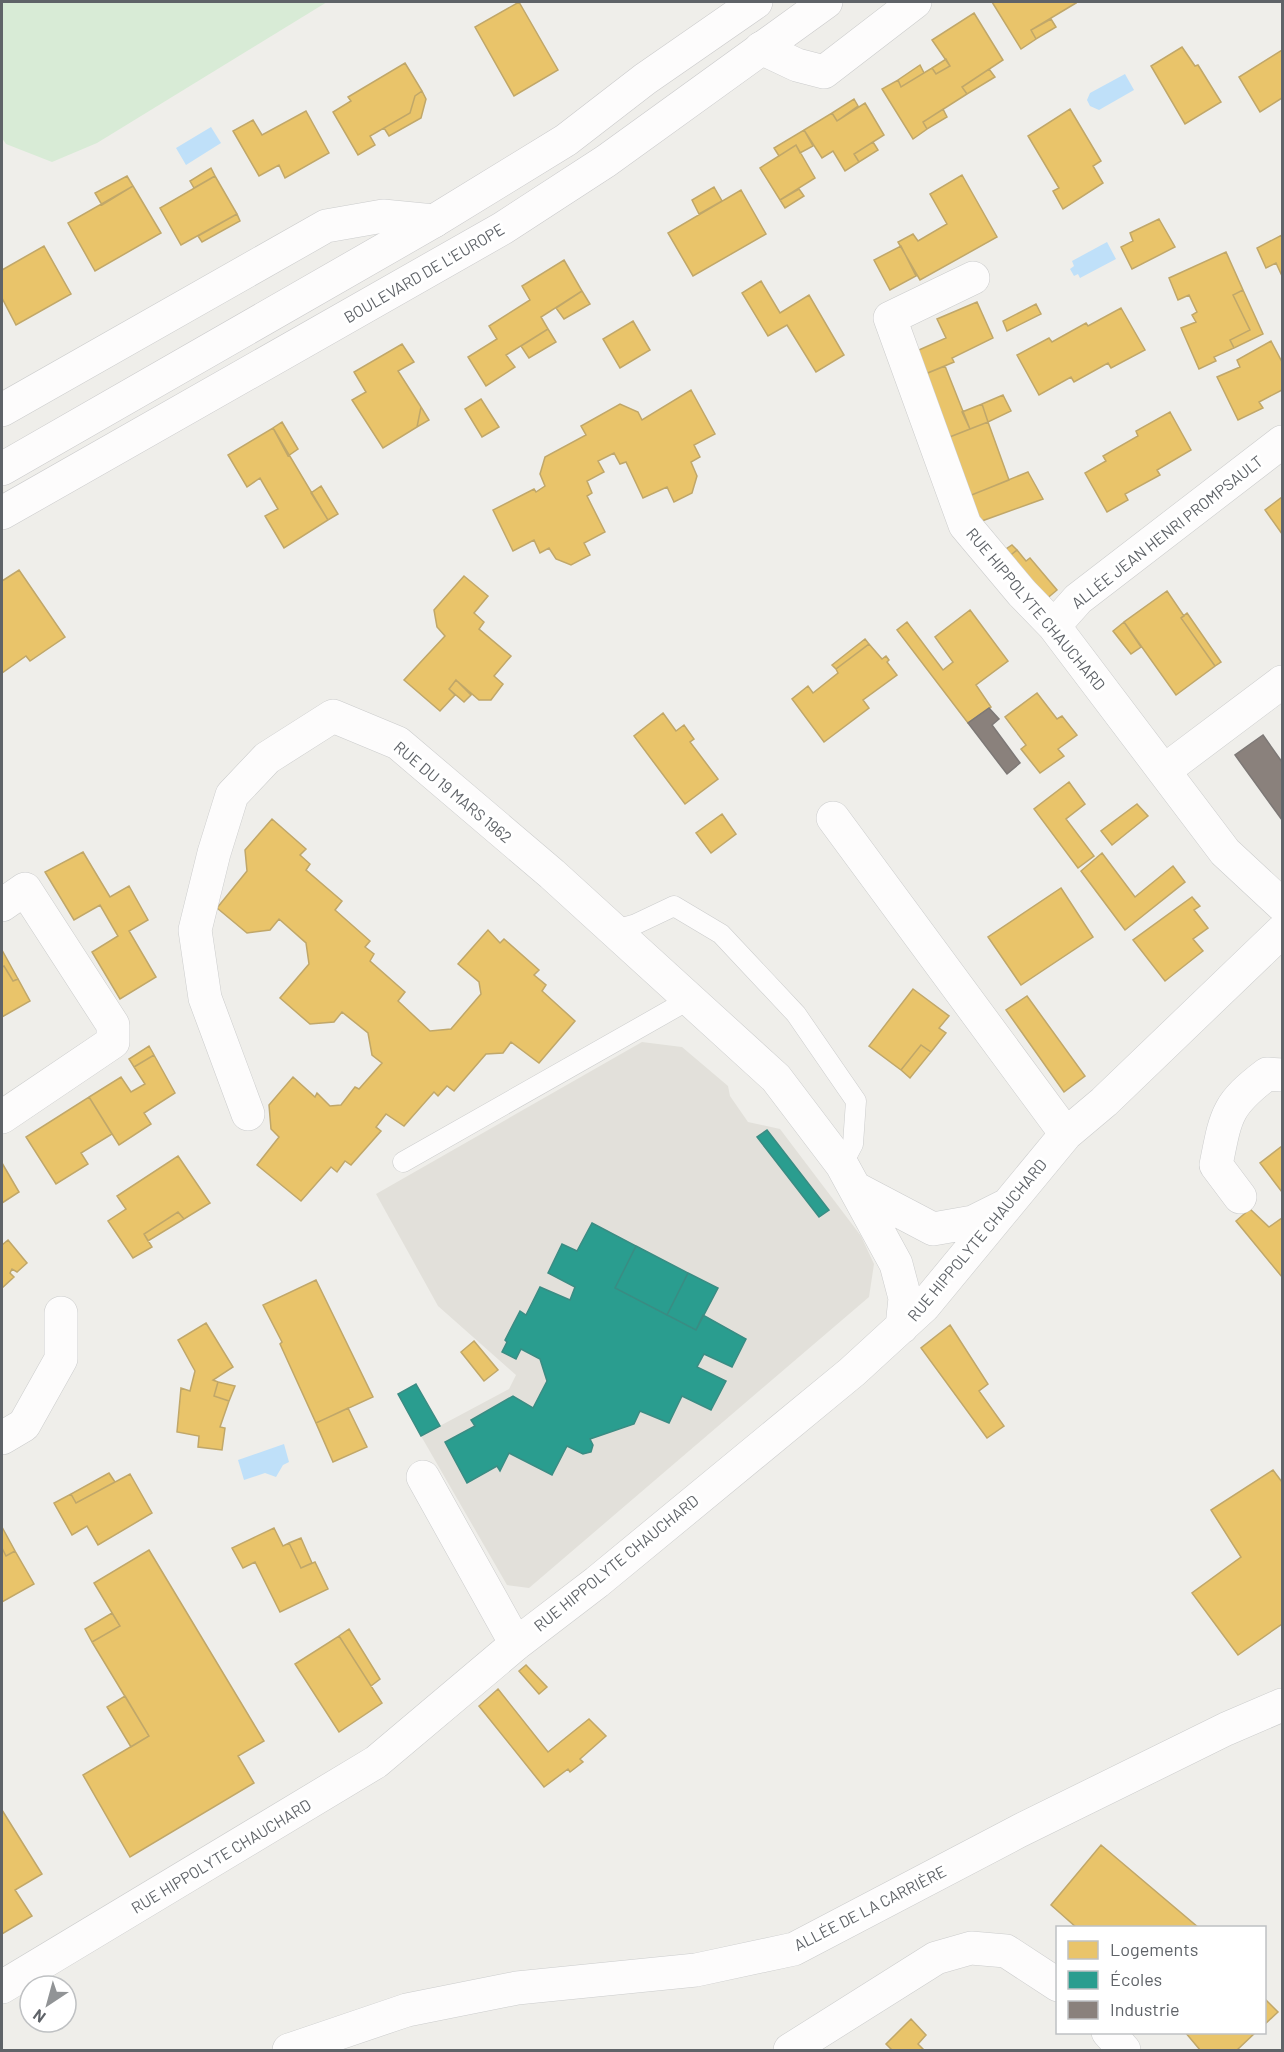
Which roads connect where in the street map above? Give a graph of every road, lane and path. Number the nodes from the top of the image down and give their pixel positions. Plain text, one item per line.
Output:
1 (756, 2) edge
2 (826, 2) edge
3 (915, 2) edge
4 (761, 48) junction
5 (434, 220) junction
6 (973, 278) dead end
7 (2, 410) edge
8 (1282, 442) edge
9 (2, 469) edge
10 (2, 513) edge
11 (1053, 626) junction
12 (1282, 682) edge
13 (1165, 770) junction
14 (833, 818) dead end
15 (2, 905) edge
16 (1282, 905) edge
17 (615, 930) junction
18 (1282, 931) edge
19 (690, 999) junction
20 (1282, 1075) edge
21 (248, 1114) dead end
22 (2, 1117) edge
23 (1066, 1134) junction
24 (404, 1162) dead end
25 (849, 1177) junction
26 (1017, 1193) junction
27 (1240, 1197) dead end
28 (61, 1313) dead end
29 (902, 1327) junction
30 (2, 1438) edge
31 (423, 1477) dead end
32 (516, 1644) junction
33 (1282, 1705) edge
34 (1056, 1984) edge
35 (2, 1987) edge
36 (1110, 2034) edge
37 (800, 2048) edge
38 (289, 2050) edge
39 (1124, 2050) edge

1 - 5 street
2 - 4 street, BOULEVARD DE L'EUROPE
3 - 4 street
4 - 10 street, BOULEVARD DE L'EUROPE
5 - 7 street
5 - 9 street
6 - 11 street, RUE HIPPOLYTE CHAUCHARD
8 - 11 street, ALLÉE JEAN HENRI PROMPSAULT
11 - 13 street, RUE HIPPOLYTE CHAUCHARD
12 - 13 street
13 - 16 street, RUE HIPPOLYTE CHAUCHARD
14 - 23 street
15 - 22 street
17 - 19 street, RUE DU 19 MARS 1962
17 - 21 street, RUE DU 19 MARS 1962
17 - 25 lane
18 - 23 street, RUE HIPPOLYTE CHAUCHARD
19 - 24 lane
19 - 25 street, RUE DU 19 MARS 1962
20 - 27 street
23 - 26 street, RUE HIPPOLYTE CHAUCHARD
25 - 26 street, RUE DU 19 MARS 1962
25 - 29 street, RUE DU 19 MARS 1962
26 - 29 street, RUE HIPPOLYTE CHAUCHARD
28 - 30 street
29 - 32 street, RUE HIPPOLYTE CHAUCHARD
31 - 32 street, RUE HIPPOLYTE CHAUCHARD
32 - 35 street, RUE HIPPOLYTE CHAUCHARD
33 - 38 street, ALLÉE DE LA CARRIÈRE
34 - 37 street
36 - 39 street

